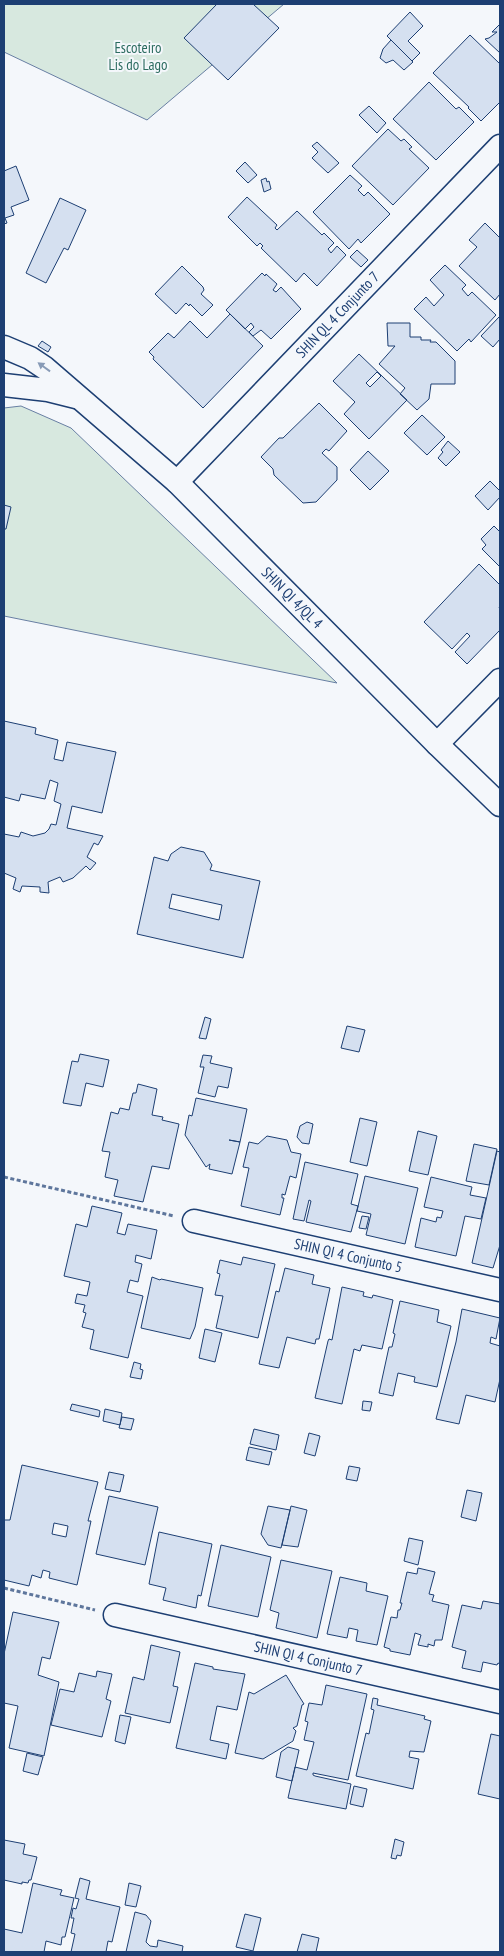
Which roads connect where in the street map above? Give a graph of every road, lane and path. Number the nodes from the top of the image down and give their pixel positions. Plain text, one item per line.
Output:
1 (500, 146) edge
2 (4, 348) edge
3 (4, 385) edge
4 (77, 397) junction
5 (177, 482) junction
6 (500, 680) edge
7 (437, 744) junction
8 (500, 805) edge
9 (4, 1177) edge
10 (194, 1221) joint
11 (500, 1290) edge
12 (4, 1588) edge
13 (115, 1615) joint
14 (500, 1702) edge

1 - 5 street, SHIN QL 4 Conjunto 7
4 -> 2 street, SHIN QI 4/QL 4
3 - 4 street, SHIN QI 4/QL 4
4 - 5 street, SHIN QI 4/QL 4
5 - 7 street, SHIN QI 4/QL 4
6 - 7 street
7 - 8 street, SHIN QI 4/QL 4
9 - 10 path
10 - 11 street, SHIN QI 4 Conjunto 5
12 - 13 path
13 - 14 street, SHIN QI 4 Conjunto 7

